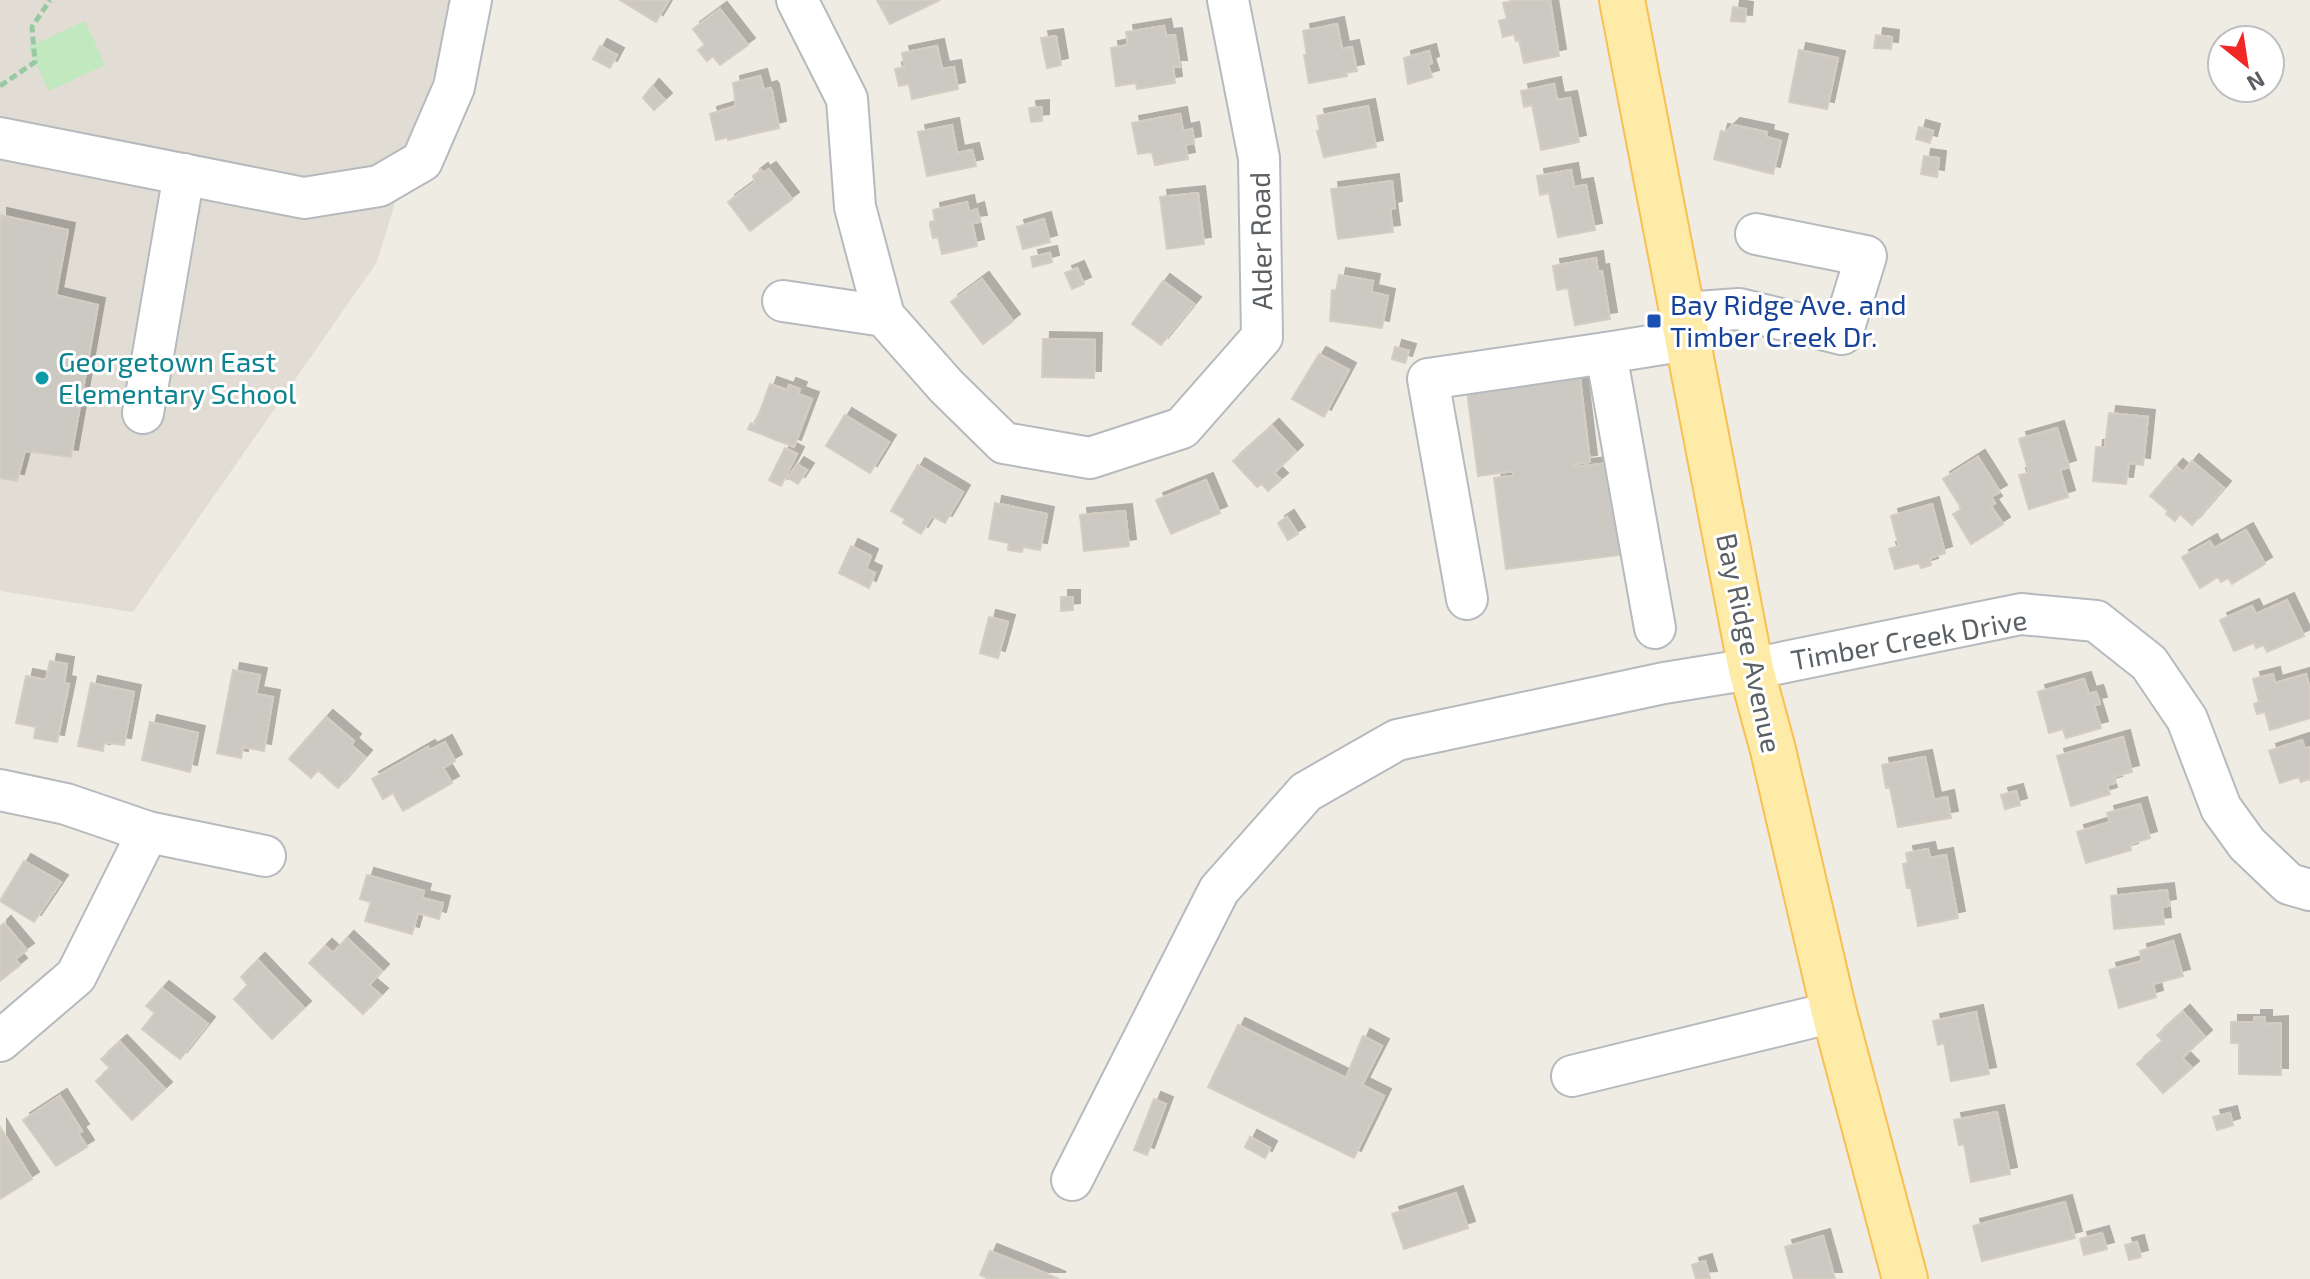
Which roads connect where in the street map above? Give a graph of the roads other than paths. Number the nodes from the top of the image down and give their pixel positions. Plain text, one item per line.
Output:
1 (471, 0) edge
2 (797, 0) edge
3 (1228, 0) edge
4 (1622, 0) edge
5 (0, 138) edge
6 (184, 174) junction
7 (1756, 234) dead end
8 (783, 301) dead end
9 (884, 316) junction
10 (1685, 327) junction
11 (1606, 353) junction
12 (143, 413) dead end
13 (1467, 599) dead end
14 (1655, 628) dead end
15 (1751, 669) junction
16 (0, 790) edge
17 (148, 832) junction
18 (265, 856) dead end
19 (2310, 890) edge
20 (1834, 1012) junction
21 (0, 1041) edge
22 (1572, 1076) dead end
23 (1072, 1180) dead end
24 (1905, 1279) edge

1 - 6 street
2 - 9 street
3 - 9 street, Alder Road
4 - 10 main road, Bay Ridge Avenue
5 - 6 street
6 - 12 street
7 - 10 street
8 - 9 street
10 - 11 street
10 - 15 main road, Bay Ridge Avenue
11 - 13 street
11 - 14 street
15 - 19 street, Timber Creek Drive
15 - 20 main road, Bay Ridge Avenue
15 - 23 street, Timber Creek Drive
16 - 17 street
17 - 18 street
17 - 21 street
20 - 22 street
20 - 24 main road, Bay Ridge Avenue

